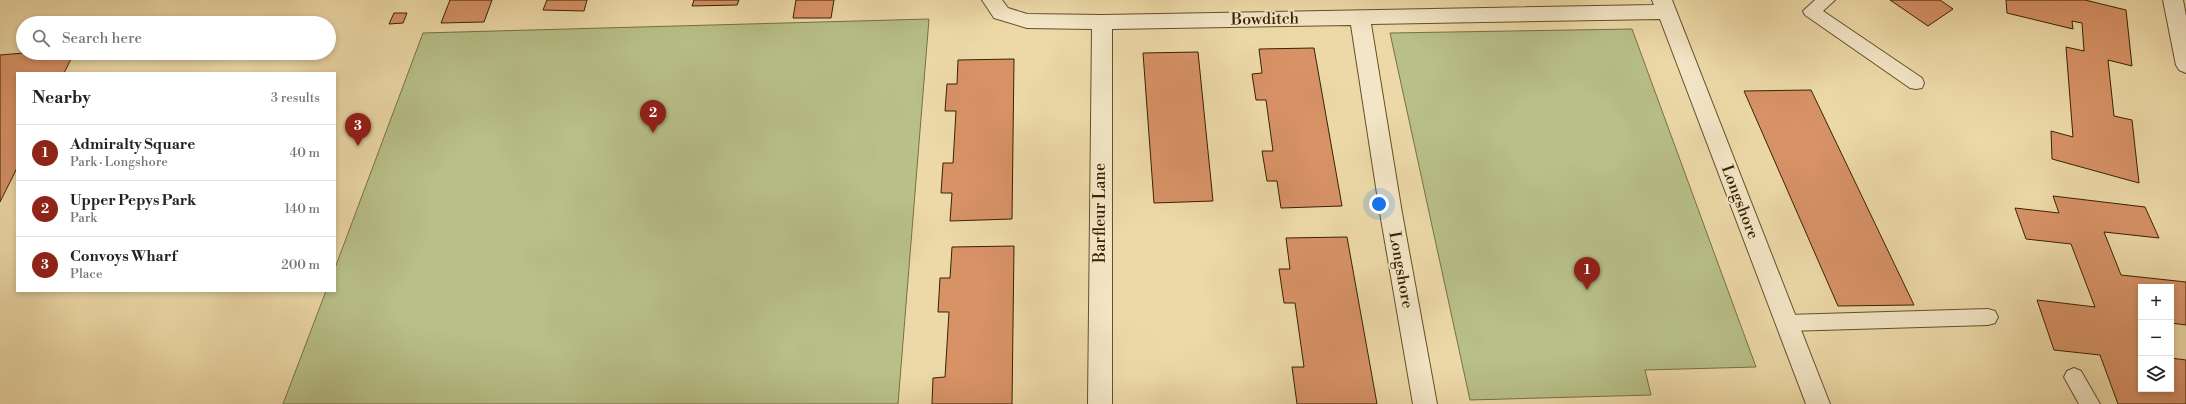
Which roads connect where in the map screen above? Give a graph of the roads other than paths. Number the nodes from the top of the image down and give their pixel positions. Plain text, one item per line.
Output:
1 (992, 0) edge
2 (1827, 0) edge
3 (2173, 0) edge
4 (1664, 6) edge
5 (1360, 17) junction
6 (1102, 22) junction
7 (2186, 65) edge
8 (1916, 83) dead end
9 (1988, 317) dead end
10 (1787, 323) junction
11 (2074, 377) dead end
12 (1100, 404) edge
13 (1425, 404) edge
14 (1818, 404) edge
15 (2090, 404) edge

1 - 6 street, Bowditch
2 - 8 lane
3 - 7 street
4 - 5 street, Bowditch
4 - 10 street, Longshore
5 - 6 street, Bowditch
5 - 13 street, Longshore
6 - 12 street, Barfleur Lane
9 - 10 lane
10 - 14 street, Longshore
11 - 15 lane

